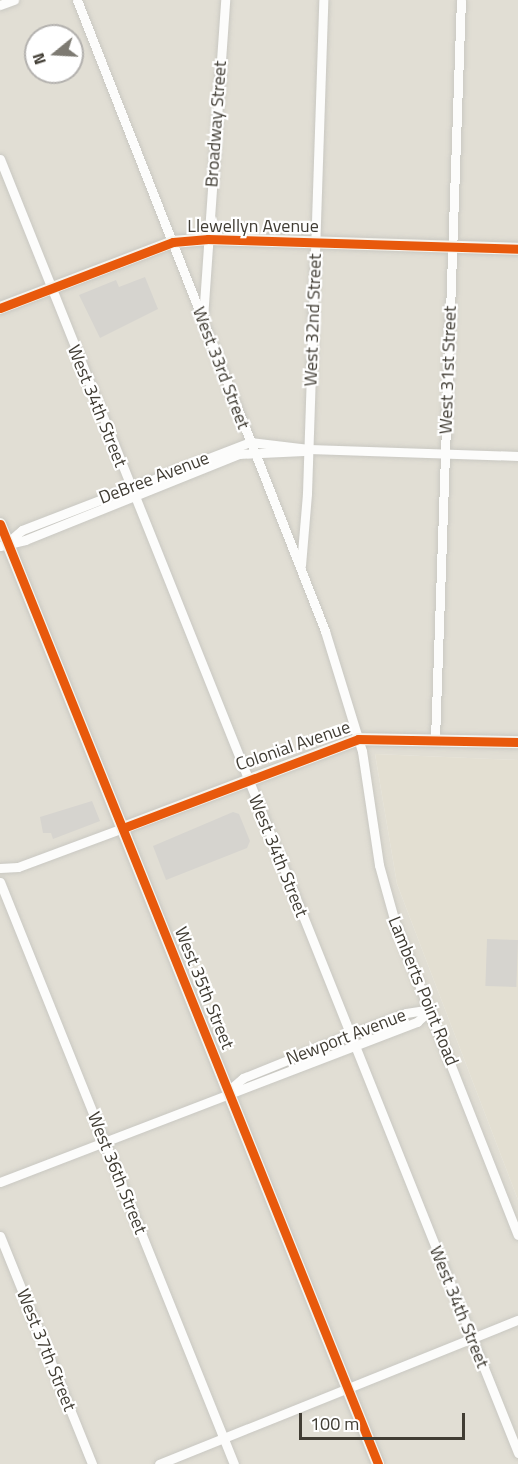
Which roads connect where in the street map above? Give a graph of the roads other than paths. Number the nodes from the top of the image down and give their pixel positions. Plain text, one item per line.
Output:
1 (14, 0) edge
2 (77, 0) edge
3 (225, 0) edge
4 (323, 0) edge
5 (461, 0) edge
6 (0, 5) edge
7 (0, 159) edge
8 (208, 239) junction
9 (173, 242) junction
10 (315, 242) junction
11 (453, 247) junction
12 (518, 249) edge
13 (50, 288) junction
14 (0, 308) edge
15 (203, 321) junction
16 (250, 442) junction
17 (309, 449) junction
18 (254, 452) junction
19 (445, 454) junction
20 (518, 456) edge
21 (132, 492) junction
22 (0, 524) edge
23 (4, 544) edge
24 (300, 568) junction
25 (358, 739) junction
26 (435, 740) junction
27 (518, 742) edge
28 (247, 779) junction
29 (123, 828) junction
30 (0, 868) edge
31 (0, 882) edge
32 (431, 1009) junction
33 (350, 1035) junction
34 (354, 1046) junction
35 (228, 1091) junction
36 (104, 1140) junction
37 (0, 1182) edge
38 (518, 1235) edge
39 (0, 1236) edge
40 (518, 1320) edge
41 (472, 1339) junction
42 (348, 1389) junction
43 (224, 1438) junction
44 (518, 1453) edge
45 (92, 1464) edge
46 (159, 1464) edge
47 (234, 1464) edge
48 (378, 1464) edge

1 - 6 street
2 - 9 street, West 33rd Street
3 - 8 street, Broadway Street
4 - 10 street, West 32nd Street
5 - 11 street, West 31st Street
7 - 13 street, West 34th Street
8 - 9 street, Llewellyn Avenue
8 - 10 street, Llewellyn Avenue
8 - 15 street, Broadway Street
9 - 13 street, Llewellyn Avenue
9 - 15 street, West 33rd Street
10 - 11 street, Llewellyn Avenue
10 - 17 street, West 32nd Street
11 - 12 street, Llewellyn Avenue
11 - 19 street, West 31st Street
13 - 14 street, Llewellyn Avenue
13 - 21 street, West 34th Street
15 - 16 street, West 33rd Street
16 - 17 street, DeBree Avenue
16 - 18 street, West 33rd Street
16 - 21 street, DeBree Avenue
17 - 18 street, DeBree Avenue
17 - 19 street, DeBree Avenue
17 - 24 street, West 32nd Street
18 - 21 street, DeBree Avenue
18 - 24 street, West 33rd Street
19 - 20 street, DeBree Avenue
19 - 26 street, West 31st Street
21 - 23 street, DeBree Avenue
21 - 28 street, West 34th Street
22 - 23 street, West 35th Street
23 - 29 street, West 35th Street
24 - 25 street, West 33rd Street
25 - 26 street, Colonial Avenue
25 - 28 street, Colonial Avenue
25 - 32 street, Lamberts Point Road
26 - 27 street, Colonial Avenue
28 - 29 street, Colonial Avenue
28 - 33 street, West 34th Street
29 - 30 street, Colonial Avenue
29 - 35 street, West 35th Street
31 - 36 street, West 36th Street
32 - 33 street, Newport Avenue
32 - 34 street, Newport Avenue
32 - 38 street, Lamberts Point Road
33 - 34 street, West 34th Street
33 - 35 street, Newport Avenue
34 - 35 street, Newport Avenue
34 - 41 street, West 34th Street
35 - 36 street, Newport Avenue
35 - 42 street, West 35th Street
36 - 37 street, Newport Avenue
36 - 43 street, West 36th Street
39 - 45 street, West 37th Street
40 - 41 street
41 - 42 street
41 - 44 street, West 34th Street
42 - 43 street
42 - 48 street, West 35th Street
43 - 46 street
43 - 47 street, West 36th Street

